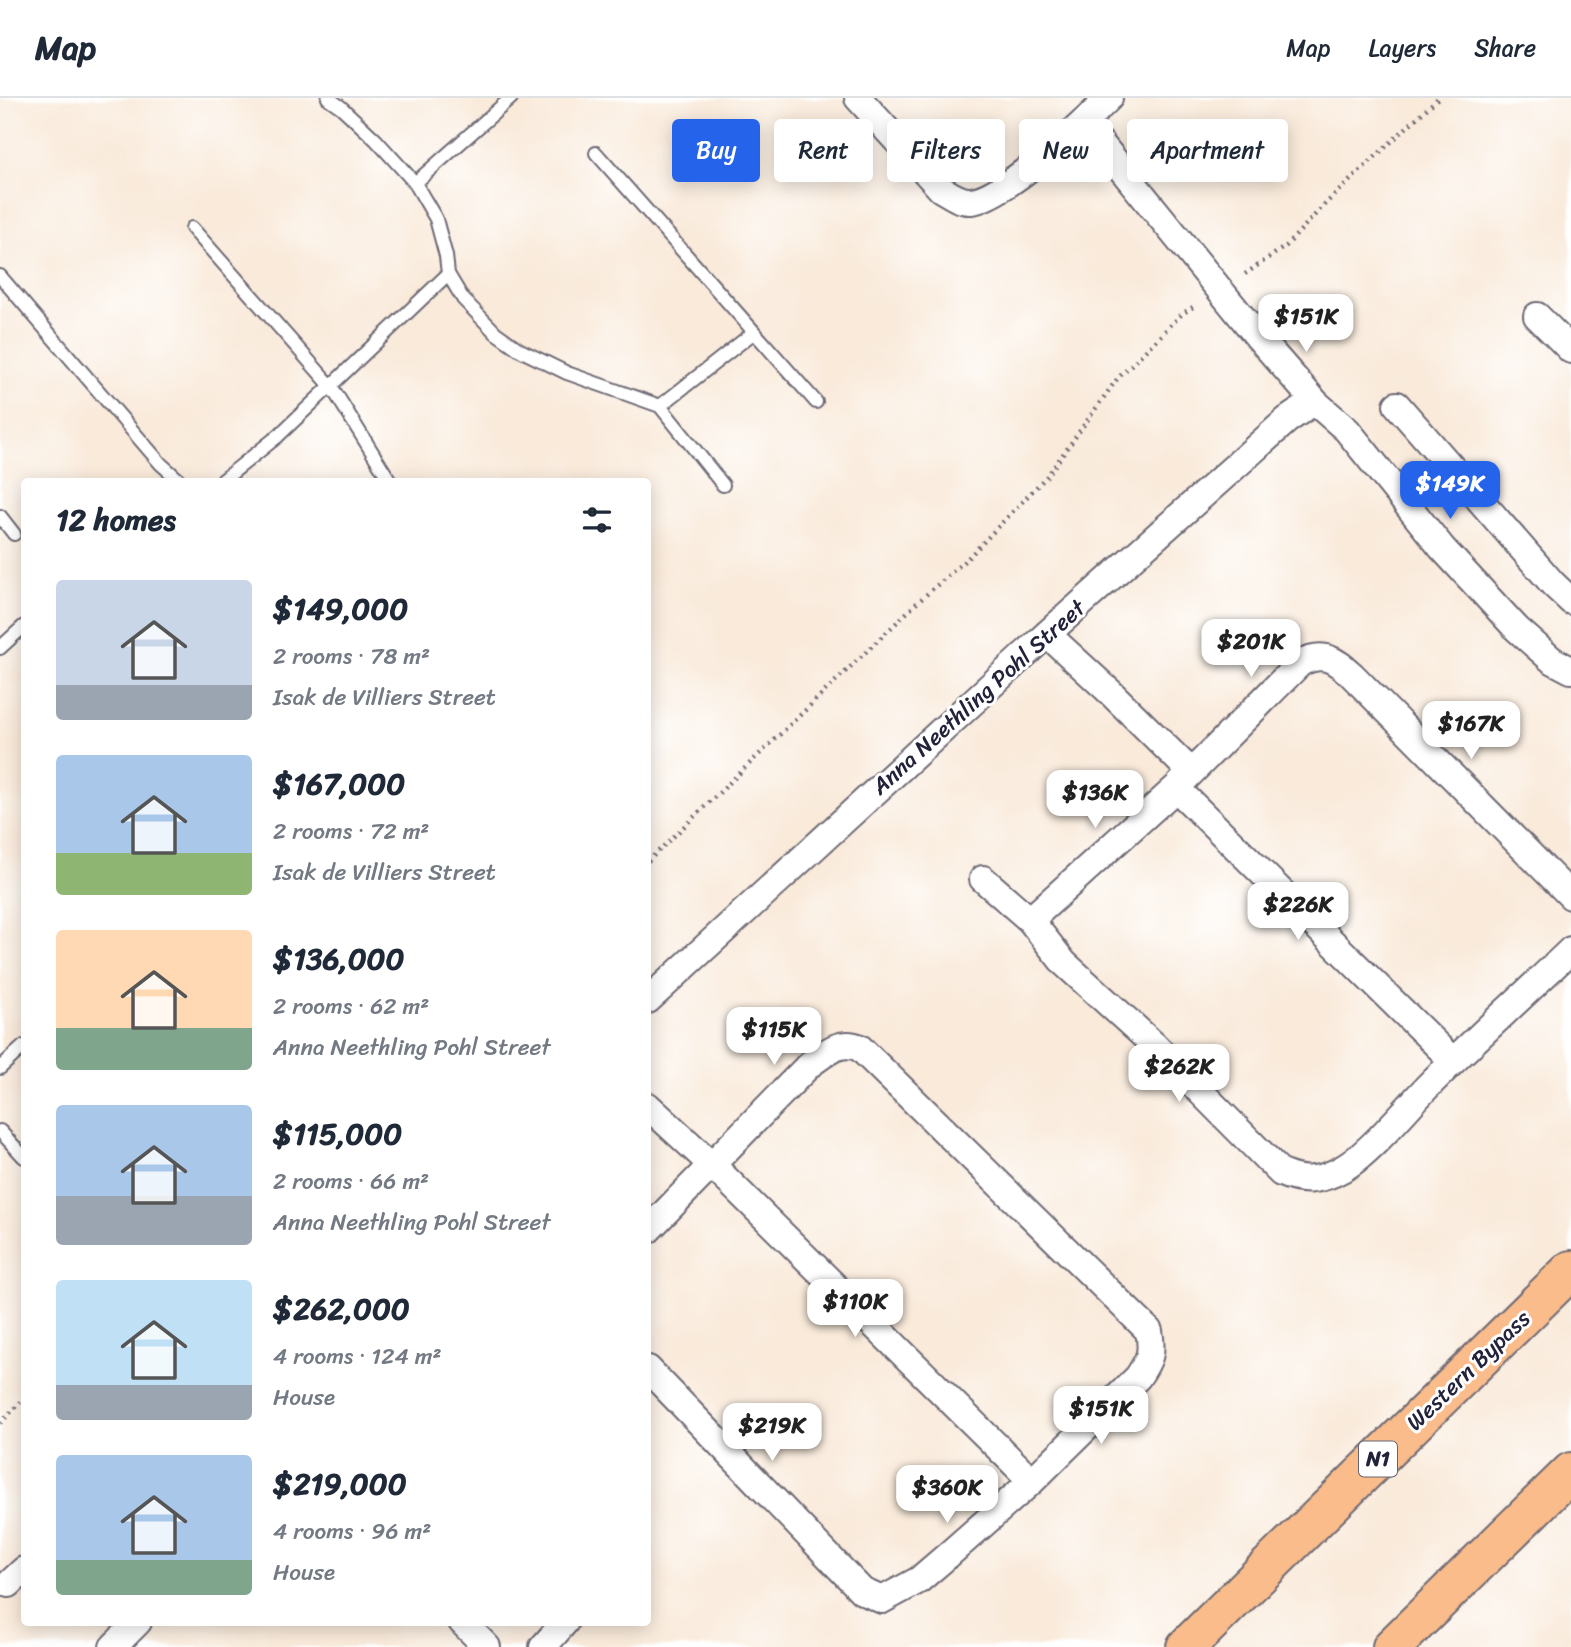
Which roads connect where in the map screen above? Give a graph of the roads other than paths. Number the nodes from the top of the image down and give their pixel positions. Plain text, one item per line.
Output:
1 (328, 98) edge
2 (511, 98) edge
3 (858, 98) edge
4 (1109, 98) edge
5 (1088, 119) edge
6 (596, 153) dead end
7 (1113, 159) edge
8 (1019, 175) edge
9 (415, 183) junction
10 (192, 228) dead end
11 (447, 274) junction
12 (0, 276) edge
13 (1537, 316) dead end
14 (753, 333) junction
15 (1571, 350) edge
16 (331, 386) junction
17 (816, 402) dead end
18 (1316, 403) junction
19 (1397, 405) dead end
20 (660, 406) junction
21 (177, 478) edge
22 (226, 478) edge
23 (388, 478) edge
24 (723, 485) dead end
25 (0, 516) edge
26 (14, 534) dead end
27 (1571, 601) edge
28 (21, 629) edge
29 (1047, 634) junction
30 (0, 648) edge
31 (1571, 670) edge
32 (1183, 780) junction
33 (983, 879) dead end
34 (1571, 896) edge
35 (1030, 920) junction
36 (1571, 950) edge
37 (651, 997) edge
38 (21, 1049) edge
39 (1453, 1062) junction
40 (0, 1069) edge
41 (651, 1109) edge
42 (0, 1132) edge
43 (21, 1154) edge
44 (711, 1164) junction
45 (651, 1227) edge
46 (1571, 1270) edge
47 (651, 1371) edge
48 (1571, 1472) edge
49 (1032, 1481) junction
50 (134, 1626) edge
51 (467, 1626) edge
52 (561, 1626) edge
53 (113, 1647) edge
54 (487, 1647) edge
55 (543, 1647) edge
56 (1186, 1647) edge
57 (1392, 1647) edge

1 - 9 lane
2 - 9 lane
3 - 8 street
4 - 5 street
6 - 14 lane
7 - 18 street
9 - 11 lane
10 - 16 lane
11 - 16 lane
11 - 20 lane
12 - 21 lane
13 - 15 street
14 - 17 lane
14 - 20 lane
16 - 22 lane
16 - 23 lane
18 - 29 street, Anna Neethling Pohl Street
18 - 31 street
19 - 27 street
20 - 24 lane
25 - 26 lane
28 - 30 lane
29 - 32 street
29 - 37 street, Anna Neethling Pohl Street
32 - 34 street
32 - 35 street
32 - 39 street
33 - 35 street
35 - 39 street
36 - 39 street
38 - 40 lane
41 - 44 street
42 - 43 lane
44 - 45 street
44 - 49 street
44 - 49 street
46 - 56 highway, Western Bypass / N1
47 - 49 street
48 - 57 highway
50 - 53 street
51 - 54 street
52 - 55 street

